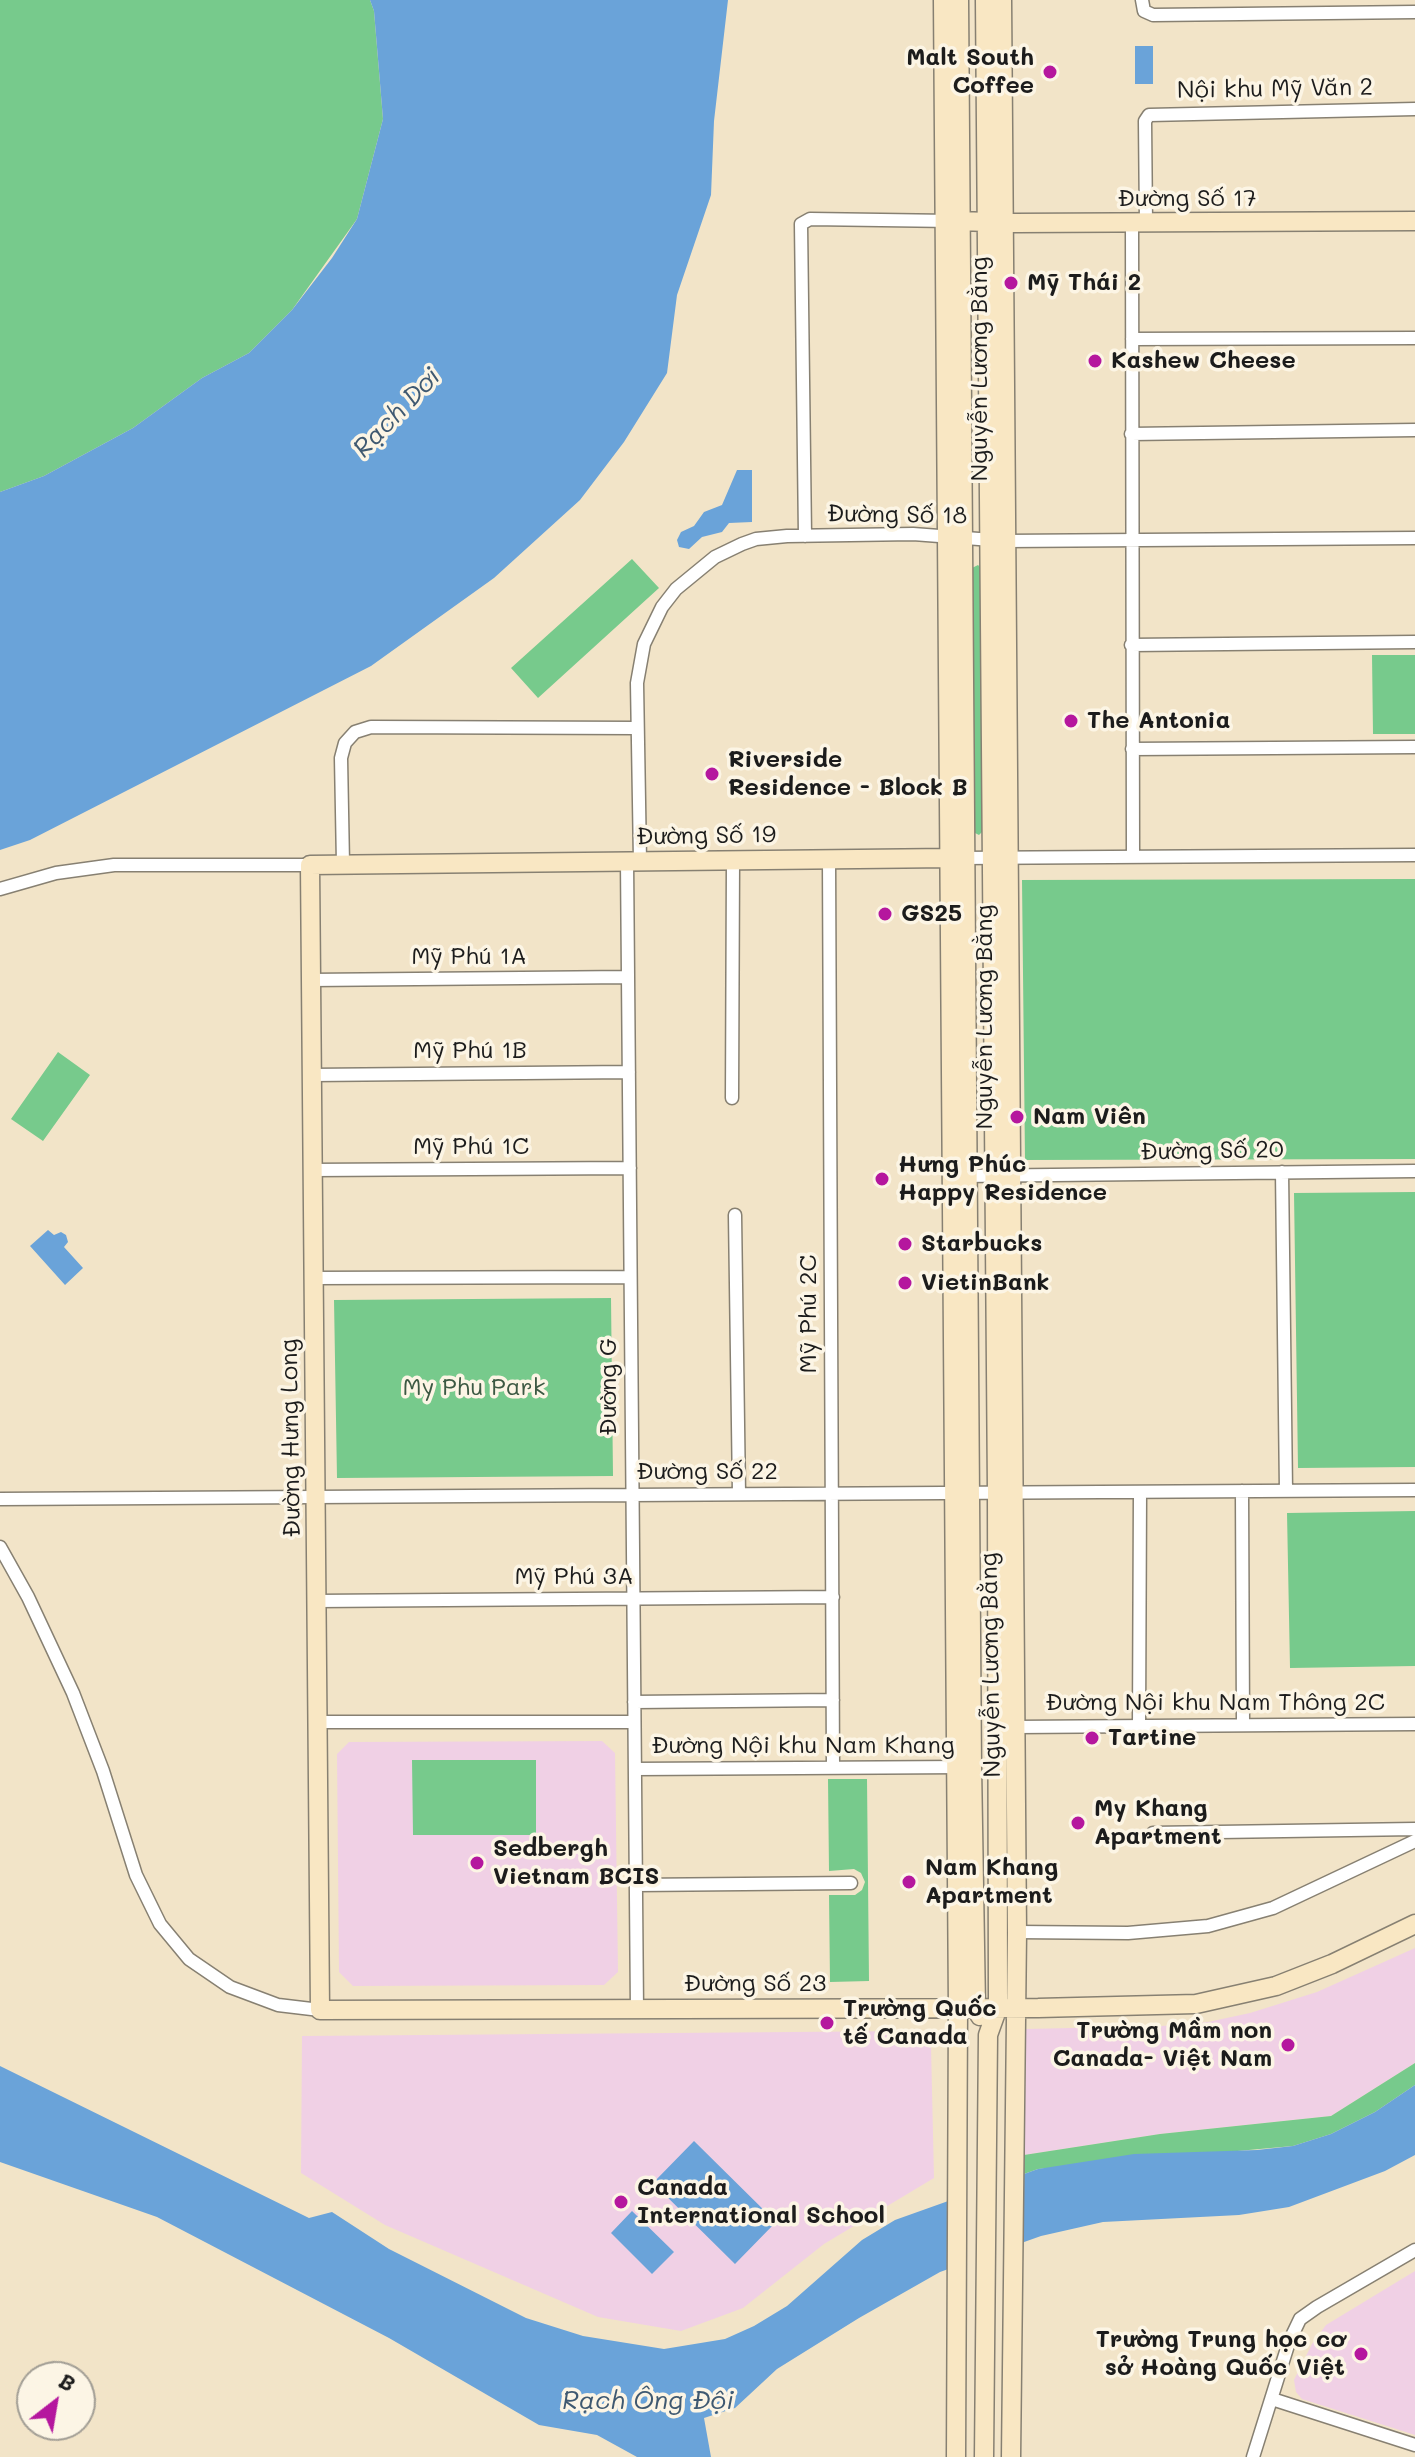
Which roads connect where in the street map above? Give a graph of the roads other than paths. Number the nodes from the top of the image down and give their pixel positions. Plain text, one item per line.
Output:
1 (943, 0) edge
2 (959, 0) edge
3 (985, 0) edge
4 (1002, 0) edge
5 (1142, 0) edge
6 (1415, 12) edge
7 (1415, 109) edge
8 (952, 221) junction
9 (1415, 221) edge
10 (995, 223) junction
11 (1139, 223) junction
12 (1415, 338) edge
13 (1132, 339) junction
14 (1415, 430) edge
15 (1131, 434) junction
16 (805, 536) junction
17 (955, 537) junction
18 (1415, 538) edge
19 (997, 540) junction
20 (1131, 540) junction
21 (1415, 642) edge
22 (1131, 645) junction
23 (637, 728) junction
24 (1415, 747) edge
25 (1132, 749) junction
26 (1415, 855) edge
27 (1133, 857) junction
28 (957, 858) junction
29 (1000, 858) junction
30 (829, 859) junction
31 (733, 860) junction
32 (633, 861) junction
33 (343, 864) junction
34 (310, 865) junction
35 (0, 889) edge
36 (628, 977) junction
37 (310, 980) junction
38 (629, 1072) junction
39 (311, 1075) junction
40 (732, 1098) dead end
41 (630, 1168) junction
42 (312, 1170) junction
43 (1415, 1171) edge
44 (1282, 1172) junction
45 (1002, 1175) junction
46 (959, 1176) junction
47 (735, 1215) dead end
48 (630, 1277) junction
49 (313, 1278) junction
50 (1415, 1490) edge
51 (1242, 1491) junction
52 (1286, 1491) junction
53 (1005, 1492) junction
54 (1140, 1492) junction
55 (962, 1493) junction
56 (739, 1494) junction
57 (832, 1494) junction
58 (632, 1495) junction
59 (315, 1497) junction
60 (0, 1499) edge
61 (0, 1547) edge
62 (833, 1597) junction
63 (633, 1598) junction
64 (316, 1601) junction
65 (833, 1700) junction
66 (634, 1702) junction
67 (317, 1722) junction
68 (634, 1722) junction
69 (1415, 1724) edge
70 (1243, 1725) junction
71 (1139, 1726) junction
72 (1016, 1727) junction
73 (964, 1766) junction
74 (833, 1768) junction
75 (635, 1769) junction
76 (1415, 1829) edge
77 (1153, 1833) dead end
78 (1415, 1841) edge
79 (851, 1883) dead end
80 (636, 1885) junction
81 (1415, 1924) edge
82 (1017, 1932) junction
83 (967, 2007) junction
84 (1007, 2008) junction
85 (637, 2009) junction
86 (320, 2010) junction
87 (988, 2035) junction
88 (1415, 2250) edge
89 (1272, 2399) junction
90 (1415, 2445) edge
91 (956, 2457) edge
92 (984, 2457) edge
93 (1011, 2457) edge
94 (1253, 2457) edge

1 - 8 main road, Nguyễn Lương Bằng
2 - 8 main road, Nguyễn Lương Bằng
3 - 10 main road, Nguyễn Lương Bằng
4 - 10 main road, Nguyễn Lương Bằng
5 - 6 street
7 - 11 street, Nội khu Mỹ Văn 2
8 - 10 main road, Đường Số 17
8 - 16 street
8 - 17 main road, Nguyễn Lương Bằng
9 - 11 main road, Đường Số 17
10 - 11 main road, Đường Số 17
10 - 19 main road, Nguyễn Lương Bằng
11 - 13 street
12 - 13 street
13 - 15 street
14 - 15 street
15 - 20 street
16 - 17 street, Đường Số 18
16 - 23 street, Đường Số 18
17 - 19 street, Đường Số 18
17 - 28 main road, Nguyễn Lương Bằng
18 - 20 street, Đường Số 18
19 - 20 street, Đường Số 18
19 - 29 main road, Nguyễn Lương Bằng
20 - 22 street
21 - 22 street
22 - 25 street
23 - 32 street, Đường Số 18
23 - 33 street
24 - 25 street
25 - 27 street
26 - 27 street, Đường Số 19
27 - 29 street, Đường Số 19
28 - 29 street, Đường Số 19
28 - 30 main road, Đường Số 19
28 - 46 main road, Nguyễn Lương Bằng
29 - 45 main road, Nguyễn Lương Bằng
30 - 31 main road, Đường Số 19
30 - 57 street, Mỹ Phú 2C
31 - 32 main road, Đường Số 19
31 - 40 street
32 - 33 main road, Đường Số 19
32 - 36 street, Đường G
33 - 34 main road, Đường Số 19
34 - 35 street, Đường Số 19
34 - 37 main road, Đường Hưng Long
36 - 37 street, Mỹ Phú 1A
36 - 38 street, Đường G
37 - 39 main road, Đường Hưng Long
38 - 39 street, Mỹ Phú 1B
38 - 41 street, Đường G
39 - 42 main road, Đường Hưng Long
41 - 42 street, Mỹ Phú 1C
41 - 48 street, Đường G
42 - 49 main road, Đường Hưng Long
43 - 44 street, Đường Số 20
44 - 45 street, Đường Số 20
44 - 52 street
45 - 46 street, Đường Số 20
45 - 53 main road, Nguyễn Lương Bằng
46 - 55 main road, Nguyễn Lương Bằng
47 - 56 street
48 - 49 street
48 - 58 street, Đường G
49 - 59 main road, Đường Hưng Long
50 - 52 street, Đường Số 22
51 - 52 street, Đường Số 22
51 - 54 street, Đường Số 22
51 - 70 street
53 - 54 street, Đường Số 22
53 - 55 street, Đường Số 22
53 - 72 main road, Nguyễn Lương Bằng
53 - 84 main road, Nguyễn Lương Bằng
54 - 71 street
55 - 57 street, Đường Số 22
55 - 73 main road, Nguyễn Lương Bằng
56 - 57 street, Đường Số 22
56 - 58 street, Đường Số 22
57 - 62 street, Mỹ Phú 2C
58 - 59 street, Đường Số 22
58 - 63 street, Đường G
59 - 60 street, Đường Số 22
59 - 64 main road, Đường Hưng Long
61 - 86 street
62 - 63 street, Mỹ Phú 3A
62 - 65 street, Mỹ Phú 2C
63 - 64 street, Mỹ Phú 3A
63 - 66 street, Đường G
64 - 67 main road, Đường Hưng Long
65 - 66 street
65 - 74 street, Mỹ Phú 2C
66 - 68 street, Đường G
67 - 68 street
67 - 86 main road, Đường Hưng Long
68 - 75 street, Đường G
69 - 70 street, Đường Nội khu Nam Thông 2C
70 - 71 street, Đường Nội khu Nam Thông 2C
71 - 72 street, Đường Nội khu Nam Thông 2C
72 - 82 main road, Nguyễn Lương Bằng
73 - 74 street, Đường Nội khu Nam Khang
73 - 83 main road, Nguyễn Lương Bằng
74 - 75 street, Đường Nội khu Nam Khang
75 - 80 street, Đường G
76 - 77 street
78 - 82 street
79 - 80 street
80 - 85 street, Đường G
81 - 84 main road, Đường Số 23
82 - 84 main road, Nguyễn Lương Bằng
83 - 84 main road, Đường Số 23
83 - 85 main road, Đường Số 23
83 - 87 main road, Nguyễn Lương Bằng
83 - 91 main road, Nguyễn Lương Bằng
84 - 87 main road, Nguyễn Lương Bằng
84 - 93 main road, Nguyễn Lương Bằng
85 - 86 main road, Đường Số 23
87 - 92 main road, Nguyễn Lương Bằng
88 - 89 street
89 - 90 street
89 - 94 street

